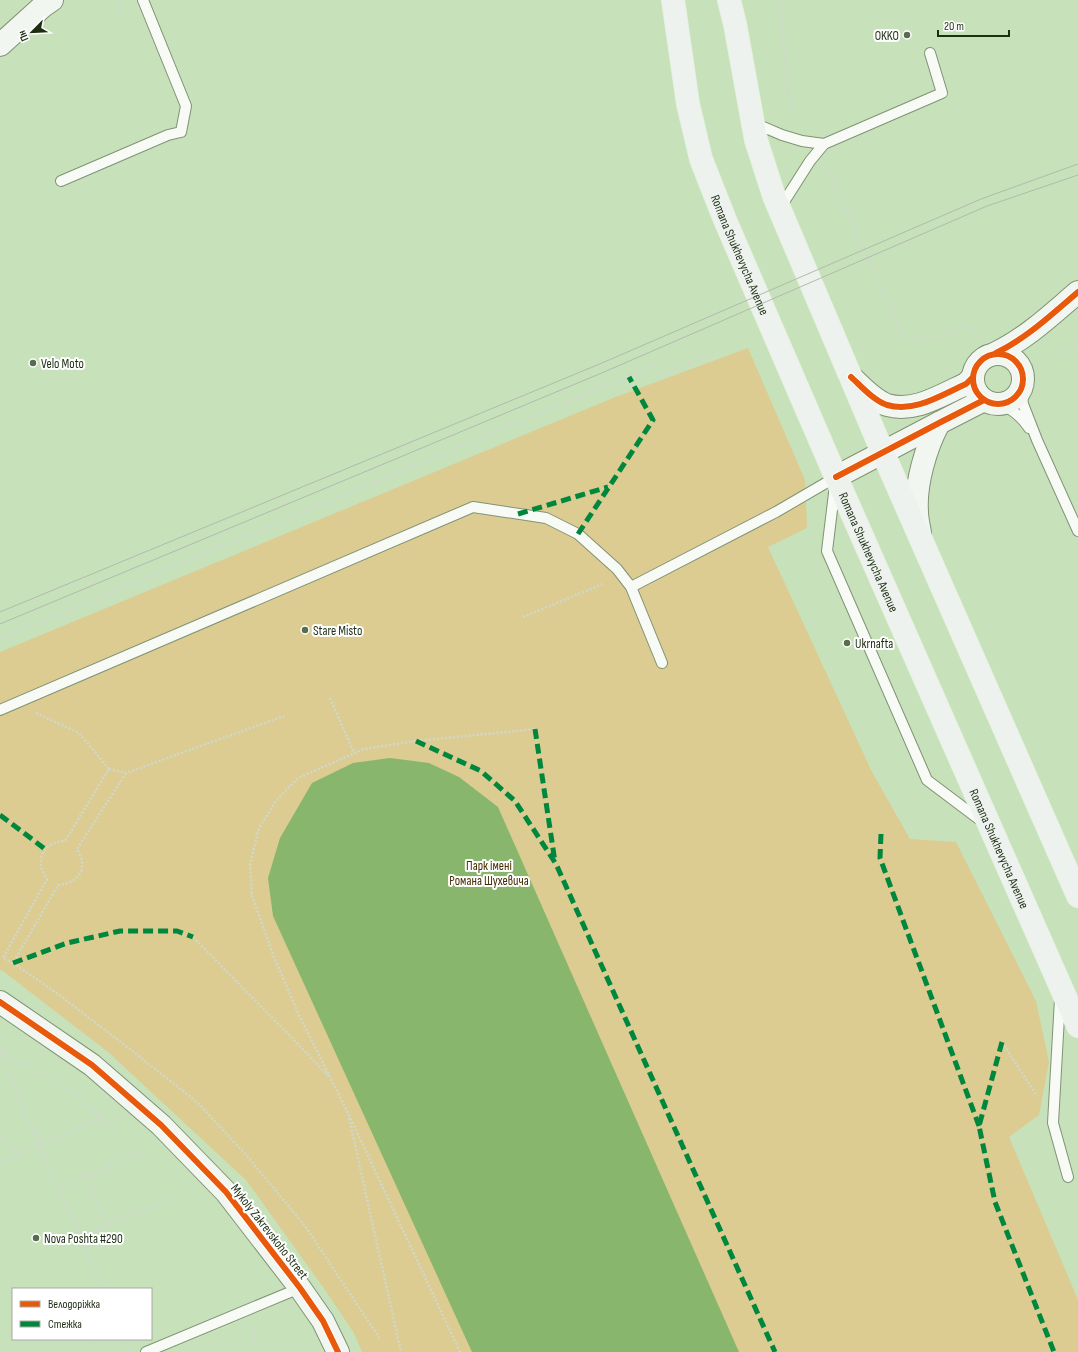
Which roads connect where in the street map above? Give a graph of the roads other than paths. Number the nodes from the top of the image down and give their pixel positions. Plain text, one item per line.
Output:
1 (52, 0) edge
2 (143, 0) edge
3 (673, 0) edge
4 (729, 0) edge
5 (0, 45) edge
6 (930, 54) dead end
7 (753, 122) junction
8 (824, 144) junction
9 (61, 181) dead end
10 (780, 209) junction
11 (1078, 292) edge
12 (1027, 335) junction
13 (991, 348) junction
14 (851, 376) junction
15 (972, 378) junction
16 (1022, 382) junction
17 (992, 402) junction
18 (939, 423) junction
19 (1037, 440) junction
20 (883, 453) junction
21 (836, 477) junction
22 (1078, 531) edge
23 (921, 538) junction
24 (631, 587) junction
25 (662, 663) dead end
26 (0, 710) edge
27 (991, 829) junction
28 (1078, 896) edge
29 (1061, 988) junction
30 (0, 1002) edge
31 (1078, 1026) edge
32 (1068, 1177) dead end
33 (300, 1288) junction
34 (146, 1352) edge
35 (338, 1352) edge

1 - 5 street
2 - 9 lane
3 - 21 main road, Romana Shukhevycha Avenue
4 - 7 main road
6 - 8 lane
7 - 8 lane
7 - 10 main road
8 - 10 lane
10 - 14 main road
11 - 12 street
12 - 13 street
12 - 16 street
13 - 15 street
13 - 16 street
14 - 15 street
14 - 20 main road
15 - 17 street
16 - 17 street
16 - 19 lane
17 - 18 street
17 - 19 lane
18 - 20 street
18 - 23 street
19 - 22 lane
20 - 21 street
20 - 23 main road
21 - 24 lane
21 - 27 main road, Romana Shukhevycha Avenue
21 - 27 lane
23 - 28 main road
24 - 25 lane
24 - 26 lane
27 - 29 main road, Romana Shukhevycha Avenue
29 - 31 main road, Romana Shukhevycha Avenue
29 - 32 lane
30 - 33 street, Mykoly Zakrevskoho Street
33 - 34 lane
33 - 35 street, Mykoly Zakrevskoho Street

